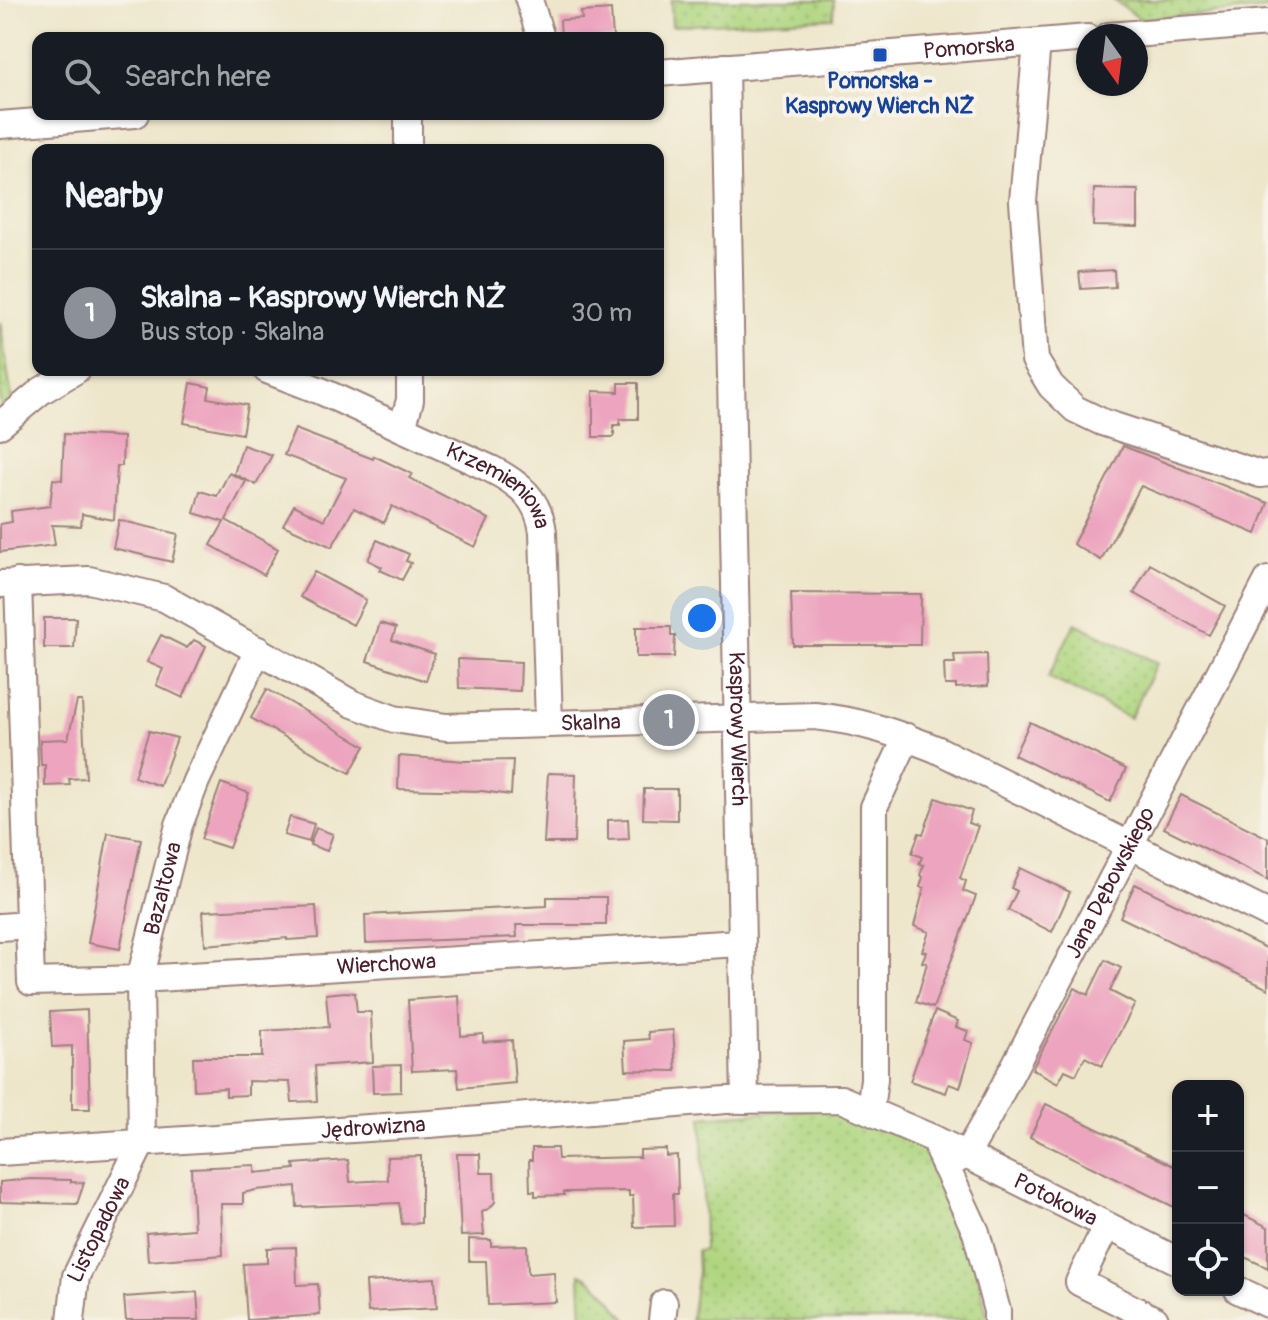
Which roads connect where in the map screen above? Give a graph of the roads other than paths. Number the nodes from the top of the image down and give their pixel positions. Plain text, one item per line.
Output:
1 (529, 0) edge
2 (1268, 23) edge
3 (539, 32) edge
4 (1148, 33) edge
5 (1076, 39) edge
6 (1037, 42) junction
7 (725, 67) junction
8 (664, 72) edge
9 (61, 120) edge
10 (408, 120) edge
11 (0, 125) edge
12 (408, 144) edge
13 (66, 376) edge
14 (282, 376) edge
15 (410, 376) edge
16 (0, 425) edge
17 (402, 428) junction
18 (1268, 473) edge
19 (9, 583) edge
20 (1267, 587) edge
21 (258, 650) junction
22 (738, 717) junction
23 (549, 723) junction
24 (907, 737) junction
25 (1130, 845) junction
26 (1268, 914) edge
27 (29, 925) junction
28 (0, 927) edge
29 (740, 943) junction
30 (140, 979) junction
31 (745, 1100) junction
32 (870, 1110) junction
33 (142, 1142) junction
34 (0, 1152) edge
35 (956, 1160) junction
36 (1106, 1227) junction
37 (1172, 1258) edge
38 (1244, 1293) edge
39 (1268, 1304) edge
40 (71, 1320) edge
41 (997, 1320) edge
42 (1155, 1320) edge

1 - 3 street
2 - 4 street
5 - 6 street, Pomorska
6 - 7 street, Pomorska
6 - 18 street
7 - 8 street, Pomorska
7 - 22 street, Kasprowy Wierch
9 - 11 street
10 - 12 street
13 - 16 street
14 - 17 street, Krzemieniowa
15 - 17 street
17 - 23 street, Krzemieniowa
19 - 21 street, Skalna
19 - 27 street
20 - 25 street, Jana Dębowskiego
21 - 23 street, Skalna
21 - 30 street, Bazaltowa
22 - 23 street, Skalna
22 - 24 street, Skalna
22 - 29 street, Kasprowy Wierch
24 - 25 street, Skalna
24 - 32 street
25 - 26 street, Skalna
25 - 35 street, Jana Dębowskiego
27 - 28 street
27 - 30 street, Wierchowa
29 - 30 street, Wierchowa
29 - 31 street, Kasprowy Wierch
30 - 33 street, Bazaltowa
31 - 32 street
31 - 33 street, Jędrowizna
32 - 35 street, Potokowa
33 - 34 street, Jędrowizna
33 - 40 street, Listopadowa
35 - 36 street, Potokowa
35 - 41 street
36 - 37 street, Potokowa
36 - 42 street
38 - 39 street

